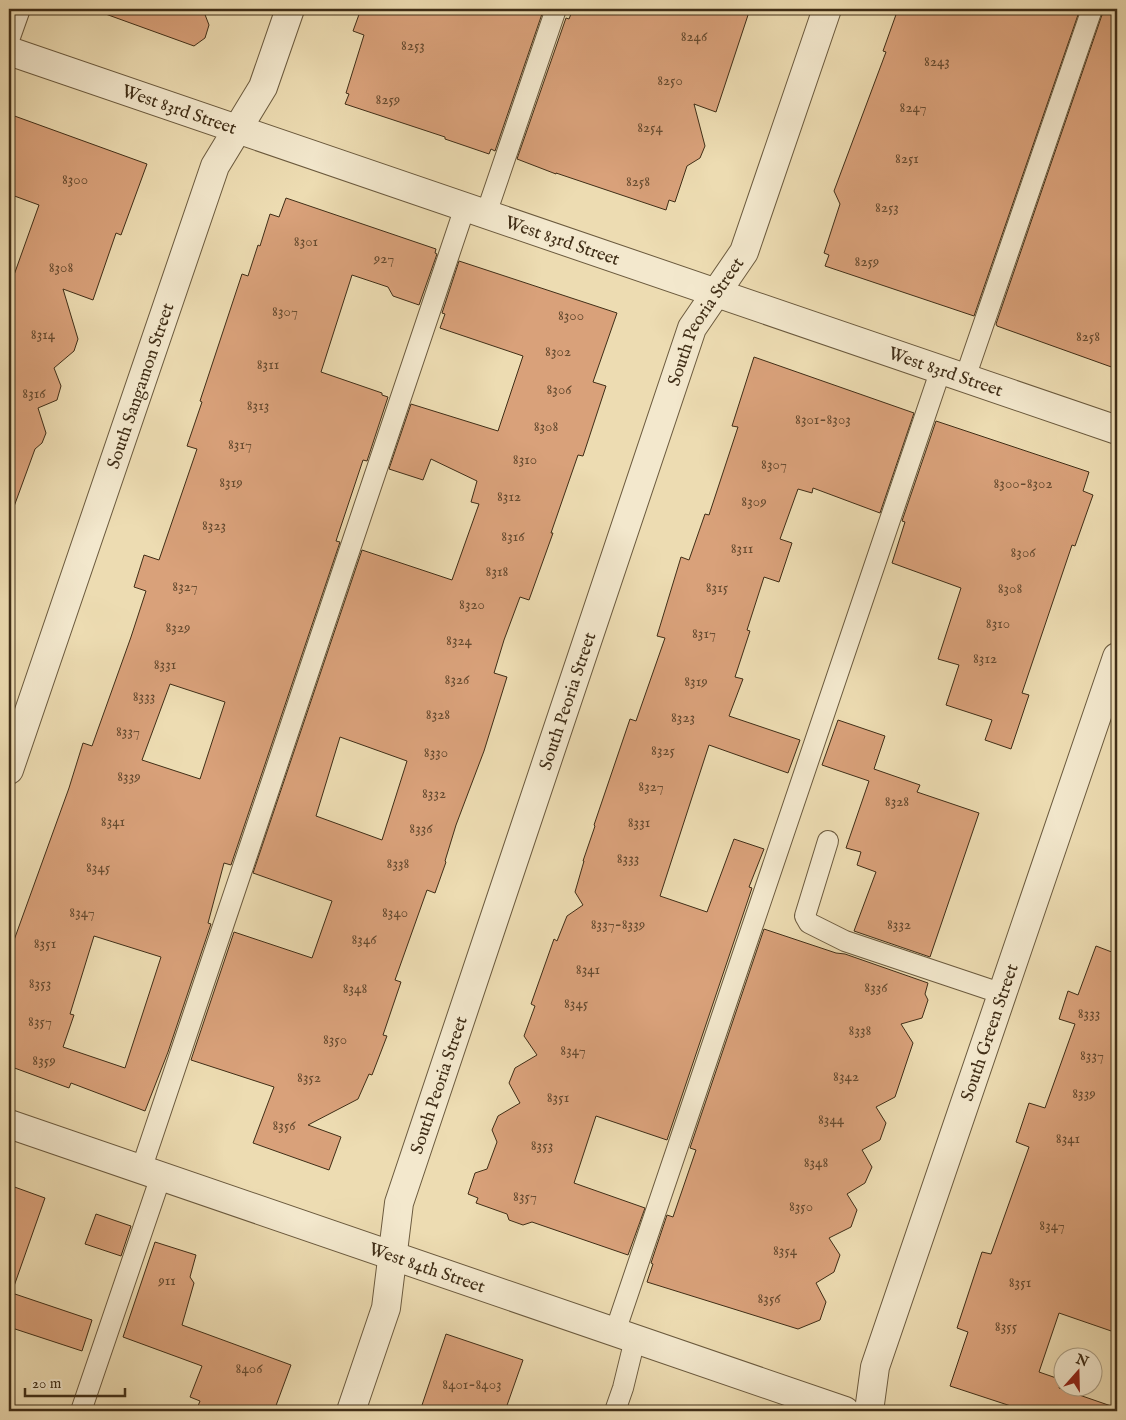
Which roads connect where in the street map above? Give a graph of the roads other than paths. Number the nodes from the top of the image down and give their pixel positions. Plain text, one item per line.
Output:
1 (20, 9) edge
2 (290, 9) edge
3 (556, 9) edge
4 (827, 9) edge
5 (1092, 9) edge
6 (9, 40) edge
7 (9, 51) edge
8 (238, 129) junction
9 (476, 211) junction
10 (716, 293) junction
11 (953, 374) junction
12 (1117, 430) edge
13 (1117, 657) edge
14 (9, 770) edge
15 (828, 841) dead end
16 (1003, 994) junction
17 (9, 1124) edge
18 (151, 1173) junction
19 (393, 1256) junction
20 (625, 1336) junction
21 (81, 1411) edge
22 (351, 1411) edge
23 (615, 1411) edge
24 (845, 1411) edge
25 (870, 1411) edge

1 - 6 lane
2 - 8 street, South Sangamon Street
3 - 9 lane
4 - 10 street, South Peoria Street
5 - 11 lane
7 - 8 street, West 83rd Street
8 - 9 street, West 83rd Street
8 - 14 street, South Sangamon Street
9 - 10 street, West 83rd Street
9 - 18 lane
10 - 11 street, West 83rd Street
10 - 19 street, South Peoria Street
11 - 12 street, West 83rd Street
11 - 20 lane
13 - 16 street, South Green Street
15 - 16 lane
16 - 25 street, South Green Street
17 - 18 street, West 84th Street
18 - 19 street, West 84th Street
18 - 21 lane
19 - 20 street, West 84th Street
19 - 22 street, South Peoria Street
20 - 23 lane
20 - 24 street, West 84th Street

